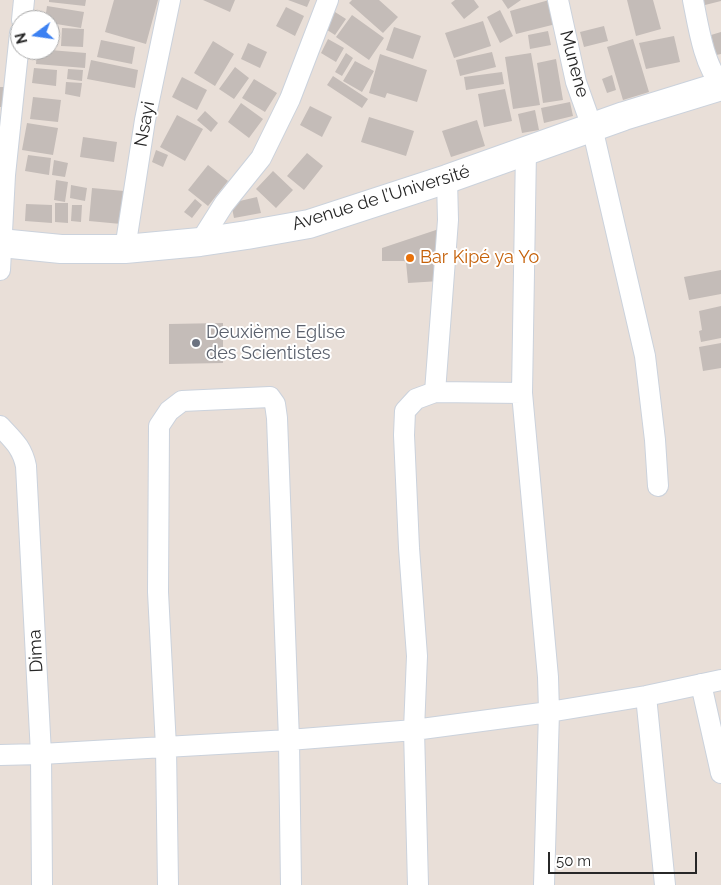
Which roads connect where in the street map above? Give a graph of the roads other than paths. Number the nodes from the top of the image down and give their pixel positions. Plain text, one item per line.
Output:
1 (170, 0) edge
2 (328, 0) edge
3 (558, 0) edge
4 (693, 0) edge
5 (17, 60) edge
6 (721, 85) edge
7 (592, 127) junction
8 (526, 150) junction
9 (447, 179) junction
10 (200, 242) junction
11 (1, 243) edge
12 (125, 249) junction
13 (0, 270) edge
14 (435, 392) junction
15 (522, 393) junction
16 (0, 426) edge
17 (658, 486) dead end
18 (711, 682) edge
19 (646, 696) junction
20 (549, 712) junction
21 (414, 730) junction
22 (289, 740) junction
23 (166, 747) junction
24 (41, 754) junction
25 (0, 755) edge
26 (721, 773) edge
27 (42, 885) edge
28 (168, 885) edge
29 (291, 885) edge
30 (418, 885) edge
31 (544, 885) edge
32 (665, 885) edge

1 - 12 street, Nsayi
2 - 10 street
3 - 7 street, Munene
4 - 6 street
5 - 11 street
6 - 7 main road, Avenue de l’Université
7 - 8 main road, Avenue de l’Université
7 - 17 street, Munene
8 - 9 main road, Avenue de l’Université
8 - 15 street
9 - 10 main road, Avenue de l’Université
9 - 14 street
10 - 12 main road, Avenue de l’Université
11 - 12 main road, Avenue de l’Université
11 - 13 street
14 - 15 street
14 - 21 street
15 - 20 street
16 - 24 street, Dima
18 - 19 street
18 - 26 street
19 - 20 street
19 - 32 street
20 - 21 street
20 - 31 street
21 - 22 street
21 - 30 street
22 - 23 street
22 - 23 street
22 - 29 street
23 - 24 street
23 - 28 street
24 - 25 street
24 - 27 street, Dima

